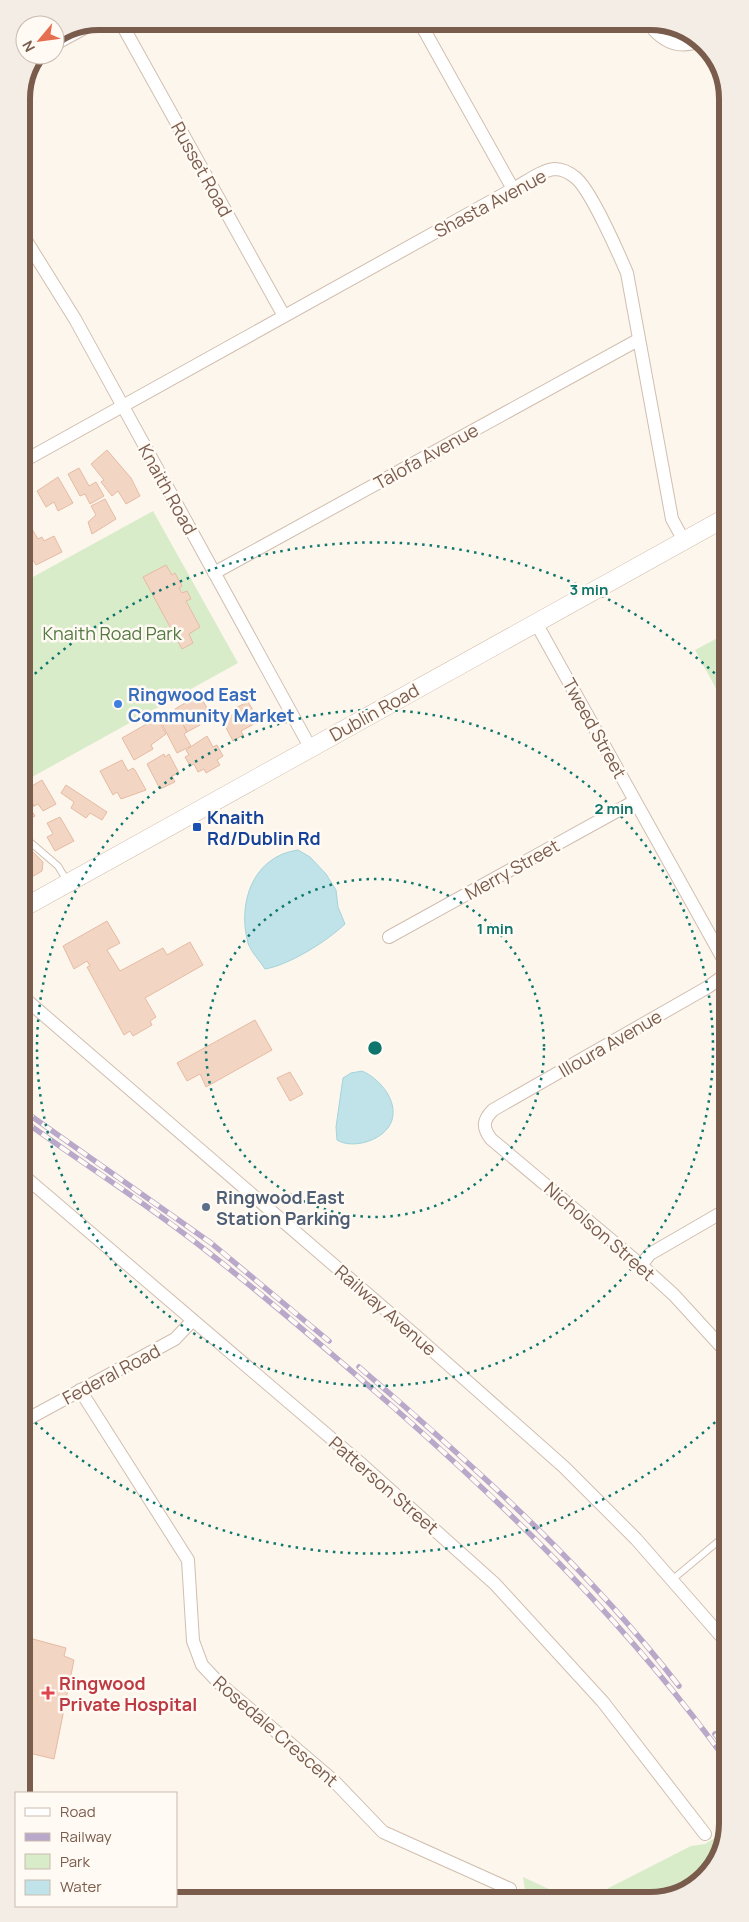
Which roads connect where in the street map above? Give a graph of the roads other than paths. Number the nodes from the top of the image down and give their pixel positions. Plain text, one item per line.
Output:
1 (125, 30) edge
2 (424, 30) edge
3 (654, 30) edge
4 (692, 44) edge
5 (513, 189) junction
6 (30, 247) edge
7 (284, 316) junction
8 (638, 340) junction
9 (122, 406) junction
10 (30, 458) edge
11 (719, 521) edge
12 (684, 541) junction
13 (214, 572) junction
14 (536, 623) junction
15 (310, 747) junction
16 (635, 801) junction
17 (30, 842) edge
18 (68, 883) junction
19 (30, 904) edge
20 (389, 937) dead end
21 (719, 951) edge
22 (719, 979) edge
23 (30, 1004) edge
24 (493, 1110) joint
25 (30, 1181) edge
26 (719, 1214) edge
27 (641, 1265) junction
28 (192, 1321) junction
29 (719, 1344) edge
30 (80, 1390) junction
31 (30, 1418) edge
32 (719, 1541) edge
33 (673, 1579) junction
34 (719, 1634) edge
35 (705, 1834) dead end
36 (510, 1889) dead end

1 - 7 street, Russet Road
2 - 5 street
3 - 4 street
5 - 7 street, Shasta Avenue
5 - 8 street, Shasta Avenue
6 - 9 street, Knaith Road
7 - 9 street, Shasta Avenue
8 - 12 street, Shasta Avenue
8 - 13 street, Talofa Avenue
9 - 10 street, Shasta Avenue
9 - 13 street, Knaith Road
11 - 12 main road, Dublin Road
12 - 14 main road, Dublin Road
13 - 15 street, Knaith Road
14 - 15 main road, Dublin Road
14 - 16 street, Tweed Street
15 - 18 main road, Dublin Road
16 - 20 street, Merry Street
16 - 21 street, Tweed Street
17 - 18 lane
18 - 19 main road, Dublin Road
22 - 24 street, Illoura Avenue
23 - 33 street, Railway Avenue
24 - 27 street, Nicholson Street
25 - 28 street, Patterson Street
26 - 27 street
27 - 29 street, Nicholson Street
28 - 30 street, Federal Road
28 - 35 street, Patterson Street
30 - 31 street, Federal Road
30 - 36 street, Rosedale Crescent
32 - 33 lane
33 - 34 street, Railway Avenue

